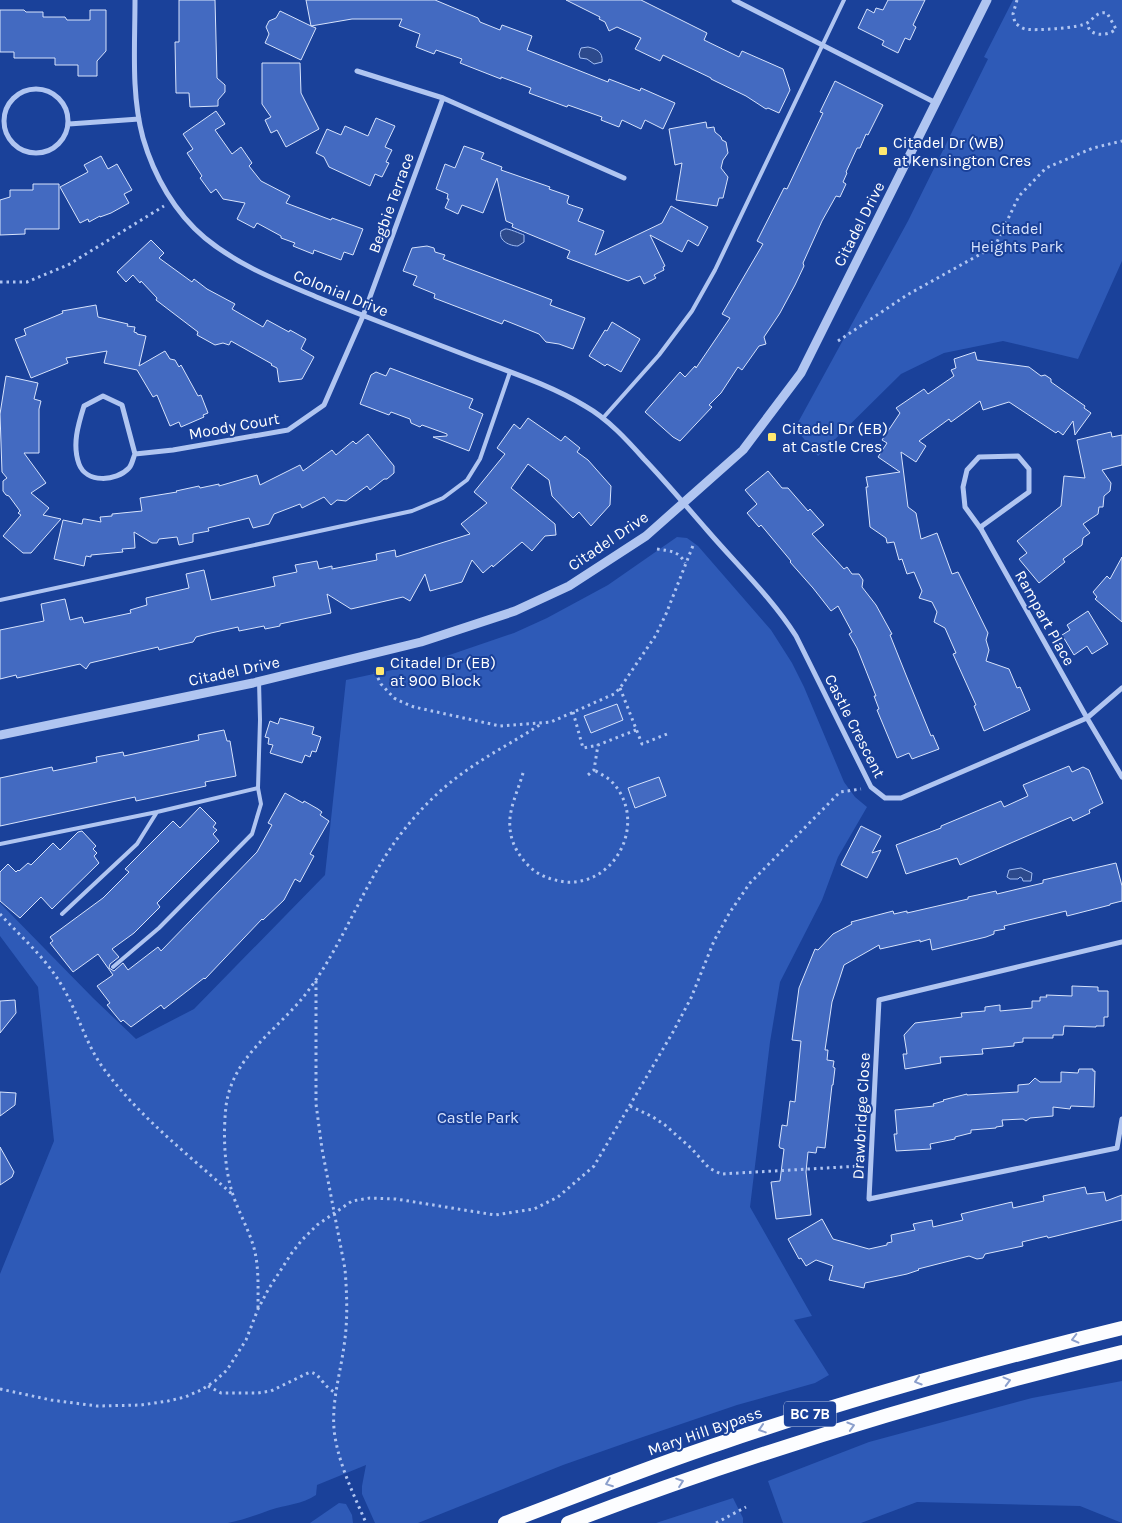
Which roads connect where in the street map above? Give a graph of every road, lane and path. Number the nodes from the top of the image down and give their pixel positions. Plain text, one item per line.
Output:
1 (135, 0) edge
2 (734, 0) edge
3 (844, 0) edge
4 (987, 0) edge
5 (1017, 0) edge
6 (1087, 24) junction
7 (823, 45) junction
8 (357, 71) dead end
9 (443, 98) junction
10 (936, 104) junction
11 (139, 119) junction
12 (69, 124) junction
13 (1122, 141) edge
14 (624, 178) dead end
15 (171, 200) junction
16 (0, 282) edge
17 (363, 316) junction
18 (838, 341) dead end
19 (510, 372) junction
20 (603, 418) junction
21 (135, 454) junction
22 (684, 501) junction
23 (981, 529) junction
24 (694, 542) dead end
25 (657, 549) dead end
26 (685, 564) junction
27 (0, 600) edge
28 (375, 672) dead end
29 (258, 681) junction
30 (620, 688) junction
31 (1122, 688) edge
32 (573, 712) junction
33 (1087, 718) junction
34 (541, 724) junction
35 (636, 730) junction
36 (667, 734) dead end
37 (0, 735) edge
38 (598, 744) junction
39 (594, 770) junction
40 (523, 773) dead end
41 (588, 775) dead end
42 (1122, 777) edge
43 (871, 787) junction
44 (258, 788) junction
45 (157, 812) junction
46 (0, 844) edge
47 (0, 914) edge
48 (62, 914) dead end
49 (1122, 942) edge
50 (112, 967) dead end
51 (316, 980) junction
52 (630, 1106) junction
53 (1122, 1118) edge
54 (870, 1165) junction
55 (233, 1194) junction
56 (334, 1212) junction
57 (258, 1309) junction
58 (1122, 1328) edge
59 (1122, 1352) edge
60 (208, 1386) junction
61 (0, 1389) edge
62 (336, 1394) junction
63 (746, 1507) dead end
64 (366, 1523) edge
65 (505, 1523) edge
66 (568, 1523) edge
67 (716, 1523) edge

1 - 11 street, Colonial Drive
2 - 7 street
3 - 7 lane
4 - 10 street, Citadel Drive
5 - 6 path
6 - 6 path
7 - 10 street
7 - 20 lane
8 - 9 street
9 - 14 street
9 - 17 street, Begbie Terrace
10 - 22 street, Citadel Drive
11 - 12 street
11 - 15 street, Colonial Drive
12 - 12 street
13 - 18 path
15 - 16 path
15 - 17 street, Colonial Drive
17 - 19 street, Colonial Drive
17 - 21 street, Moody Court
19 - 20 street, Colonial Drive
19 - 27 lane
20 - 22 street, Colonial Drive
21 - 21 street
22 - 29 street, Citadel Drive
22 - 43 street, Castle Crescent
23 - 23 street, Rampart Place
23 - 33 street, Rampart Place
24 - 26 path
25 - 26 path
26 - 30 path
28 - 34 path
29 - 37 street, Citadel Drive
29 - 44 lane
30 - 32 path
30 - 35 path
31 - 33 street, Castle Crescent
32 - 34 path
32 - 38 path
33 - 42 street
33 - 43 street, Castle Crescent
34 - 51 path
35 - 36 path
35 - 38 path
38 - 39 path
39 - 40 path
39 - 41 path
43 - 52 path
44 - 45 lane
44 - 50 lane
45 - 46 lane
45 - 48 lane
47 - 55 path
49 - 54 street, Drawbridge Close
51 - 55 path
51 - 56 path
52 - 54 path
52 - 56 path
53 - 54 street, Drawbridge Close
55 - 57 path
56 - 57 path
56 - 62 path
57 - 60 path
58 -> 65 highway, Mary Hill Bypass / BC 7B
66 -> 59 highway, BC 7B
60 - 61 path
60 - 62 path
62 - 64 path
63 - 67 path

